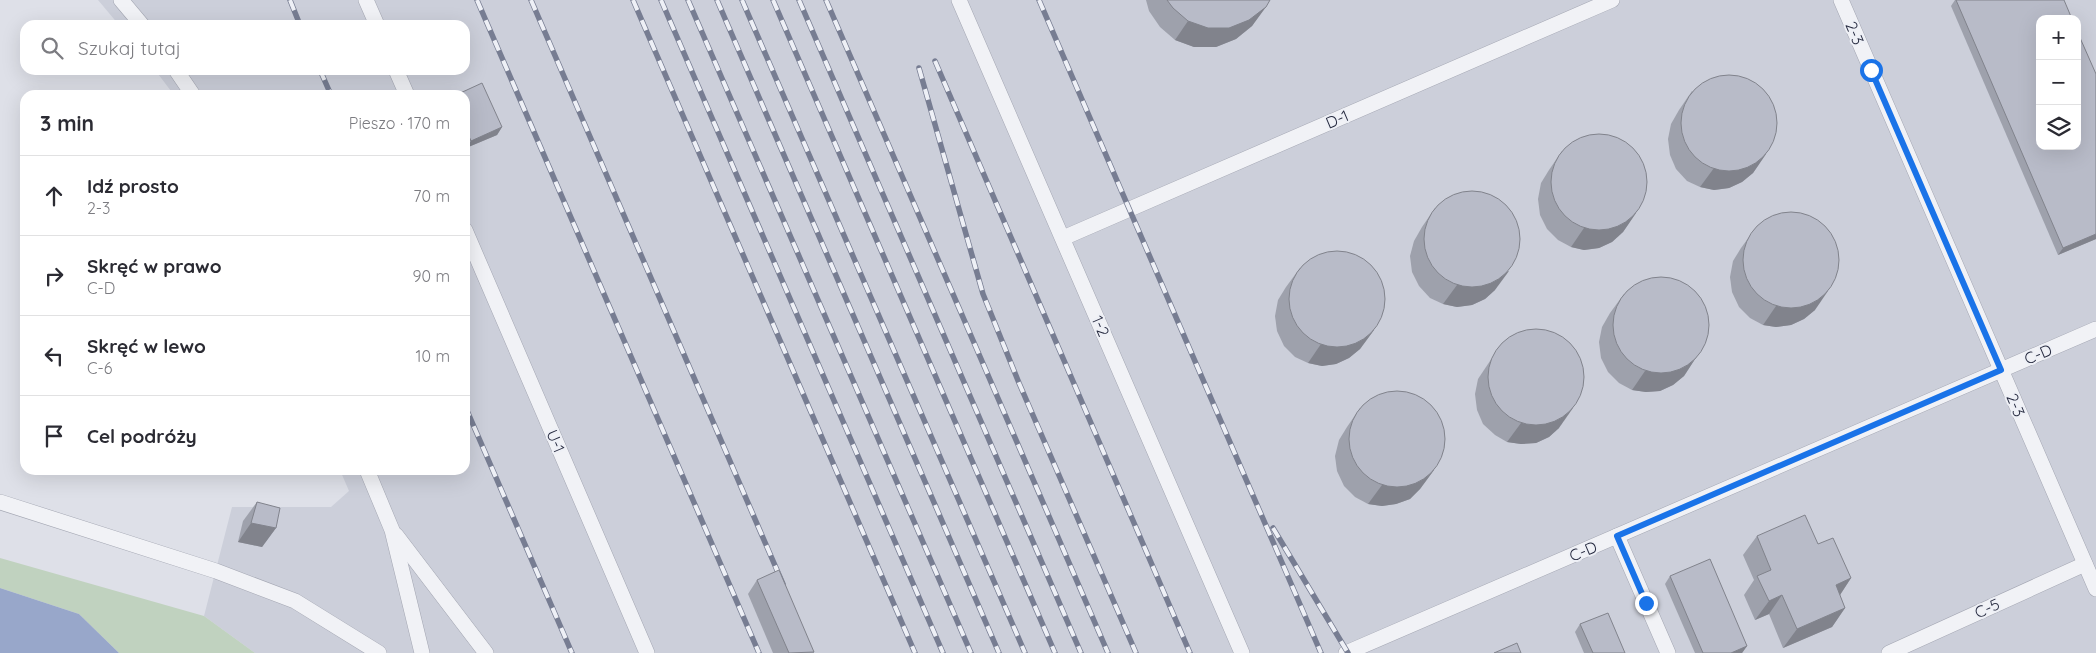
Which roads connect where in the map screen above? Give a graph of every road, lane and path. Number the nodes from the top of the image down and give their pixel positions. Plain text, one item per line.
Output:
1 (121, 0) edge
2 (366, 0) edge
3 (959, 0) edge
4 (1612, 0) edge
5 (1841, 0) edge
6 (138, 20) edge
7 (375, 20) edge
8 (179, 75) edge
9 (398, 75) edge
10 (190, 90) edge
11 (405, 90) edge
12 (1062, 238) junction
13 (470, 242) edge
14 (2096, 329) edge
15 (2001, 370) junction
16 (369, 475) edge
17 (0, 502) edge
18 (392, 530) junction
19 (1617, 536) junction
20 (2085, 564) junction
21 (2096, 589) edge
22 (379, 653) edge
23 (422, 653) edge
24 (486, 653) edge
25 (648, 653) edge
26 (1242, 653) edge
27 (1346, 653) edge
28 (1668, 653) edge
29 (1889, 653) edge

1 - 6 lane
2 - 7 lane
3 - 12 lane, 1-2
4 - 12 lane, D-1
5 - 15 lane, 2-3
8 - 10 lane
9 - 11 lane
12 - 26 lane, 1-2
13 - 25 lane, U-1
14 - 15 lane, C-D
15 - 19 lane, C-D
15 - 20 lane, 2-3
16 - 18 lane
17 - 22 lane
18 - 23 lane
18 - 24 lane
19 - 27 lane, C-D
19 - 28 lane
20 - 21 lane, 2-3
20 - 29 lane, C-5

